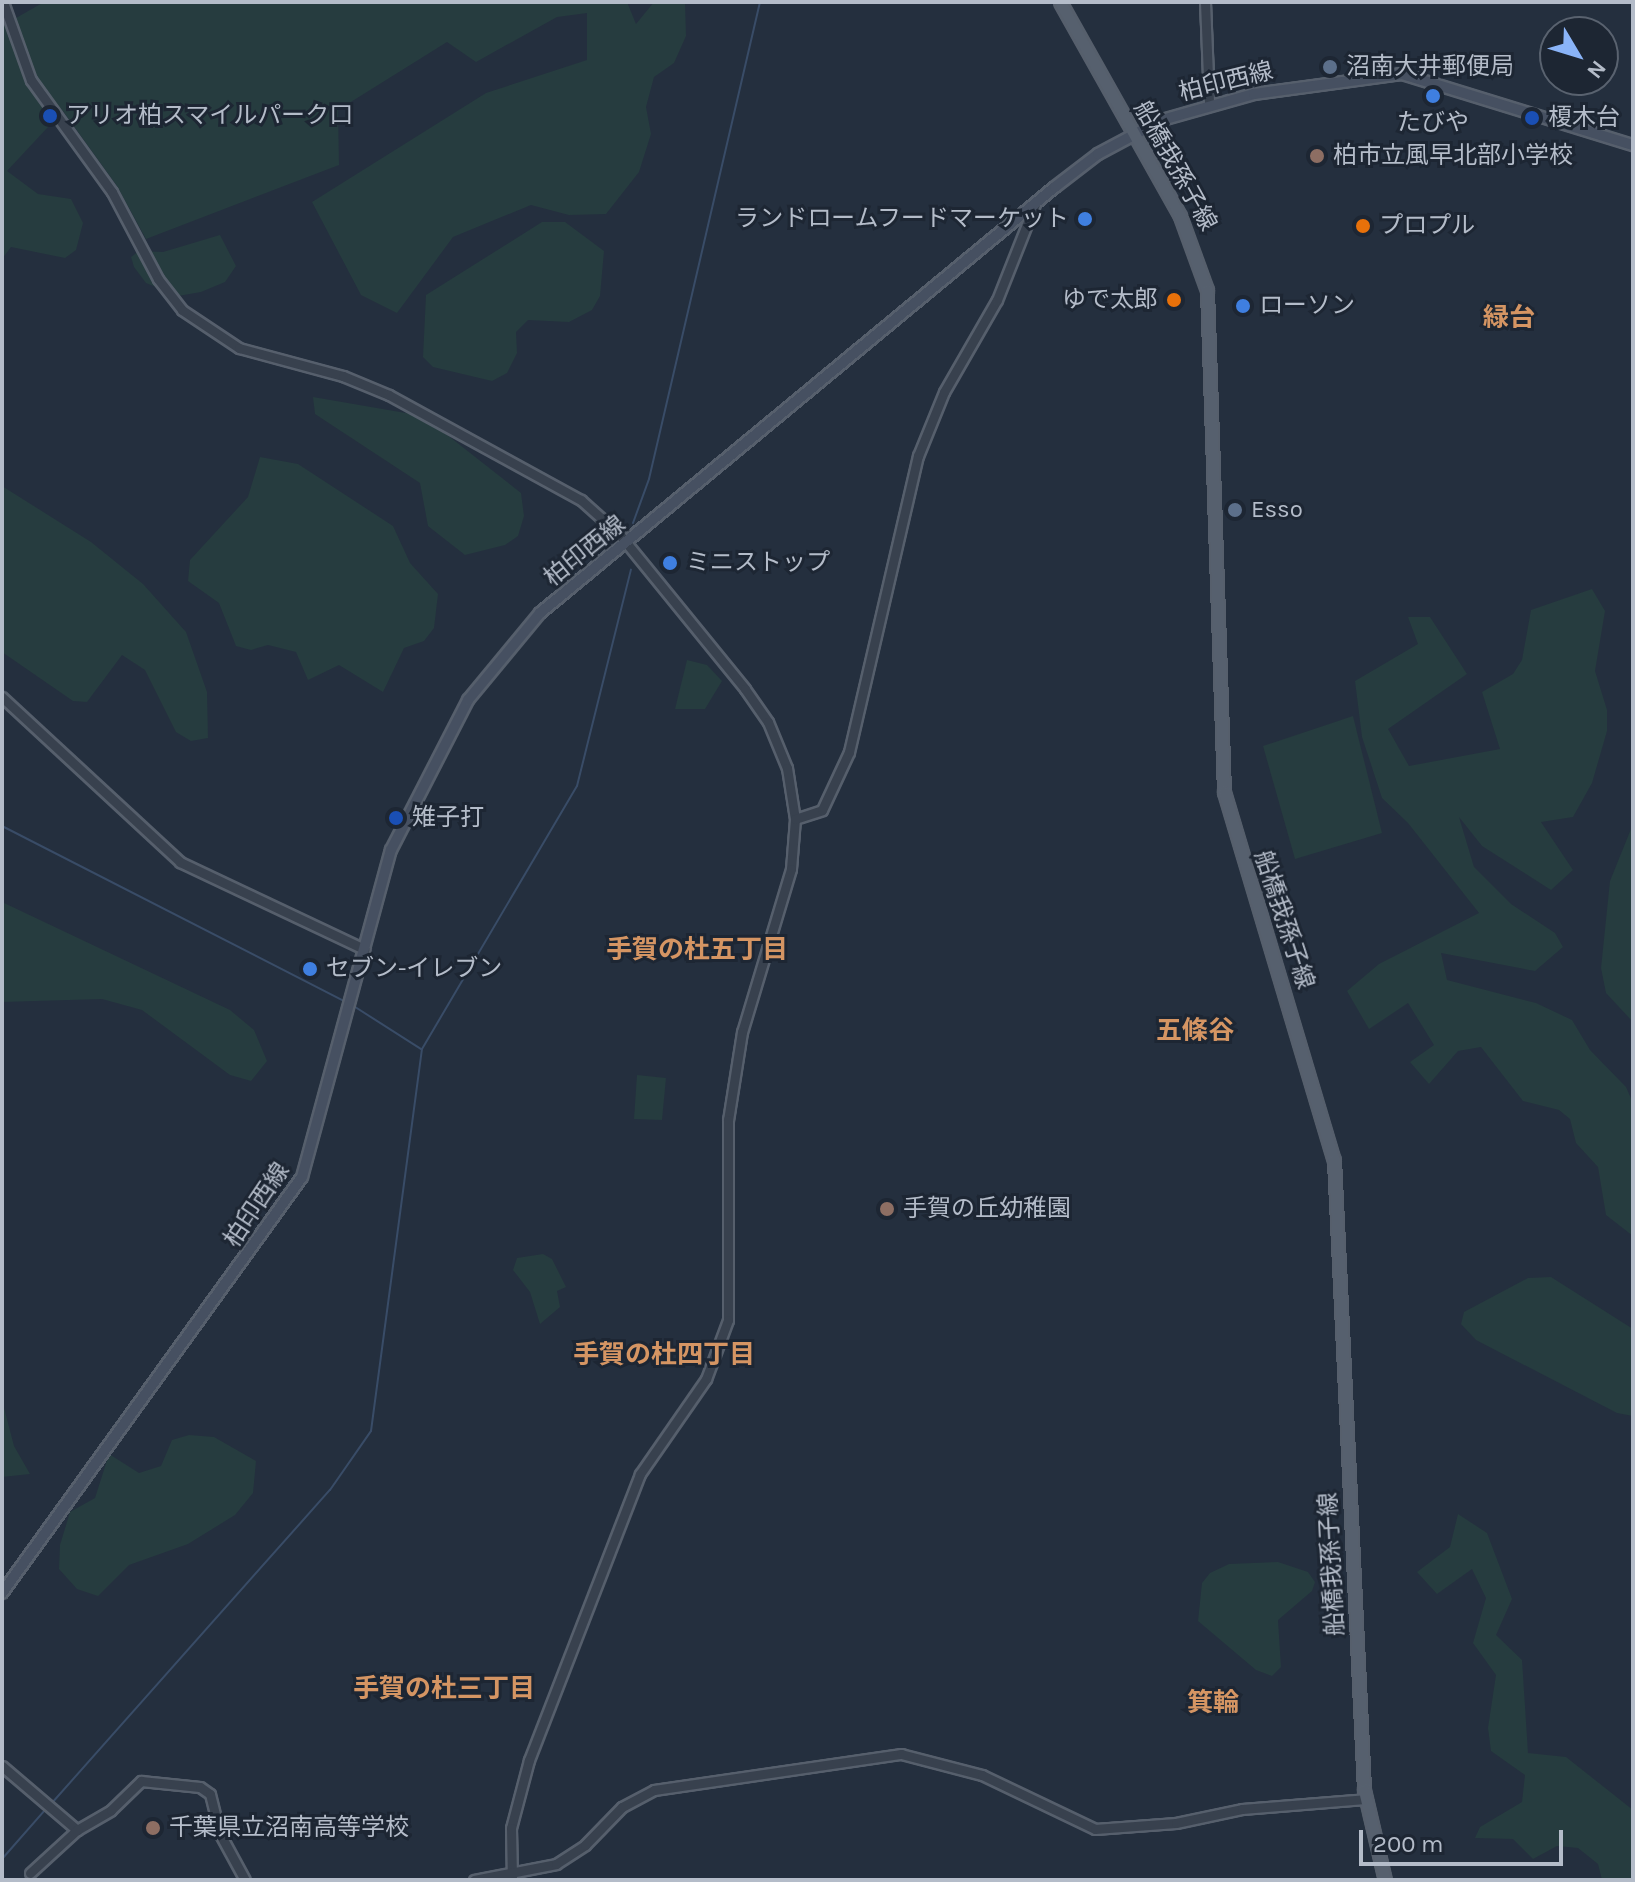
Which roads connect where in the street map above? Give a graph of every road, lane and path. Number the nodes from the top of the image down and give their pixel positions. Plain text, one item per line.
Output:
1 (14, 2) edge
2 (1060, 2) edge
3 (1198, 2) edge
4 (1205, 2) edge
5 (3, 6) edge
6 (1205, 30) junction
7 (1209, 103) junction
8 (1133, 135) junction
9 (1633, 145) edge
10 (1035, 204) junction
11 (626, 543) junction
12 (2, 697) edge
13 (795, 819) junction
14 (364, 949) junction
15 (2, 1593) edge
16 (2, 1766) edge
17 (1365, 1799) junction
18 (77, 1830) junction
19 (30, 1873) dead end
20 (512, 1876) edge
21 (245, 1880) edge
22 (474, 1880) edge
23 (1385, 1880) edge

1 - 5 street
2 - 8 main road, 船橋我孫子線
3 - 6 street
4 - 6 street
5 - 11 street
6 - 7 street
7 - 8 main road, 柏印西線
7 - 9 main road, 柏印西線
8 - 10 main road, 柏印西線
8 - 17 main road, 船橋我孫子線
10 - 11 main road, 柏印西線
10 - 13 street
11 - 13 street
11 - 14 main road, 柏印西線
12 - 14 street
13 - 20 street
14 - 15 main road, 柏印西線
16 - 18 street
17 - 20 street
17 - 23 main road, 船橋我孫子線
18 - 19 street
18 - 21 street
20 - 22 street

